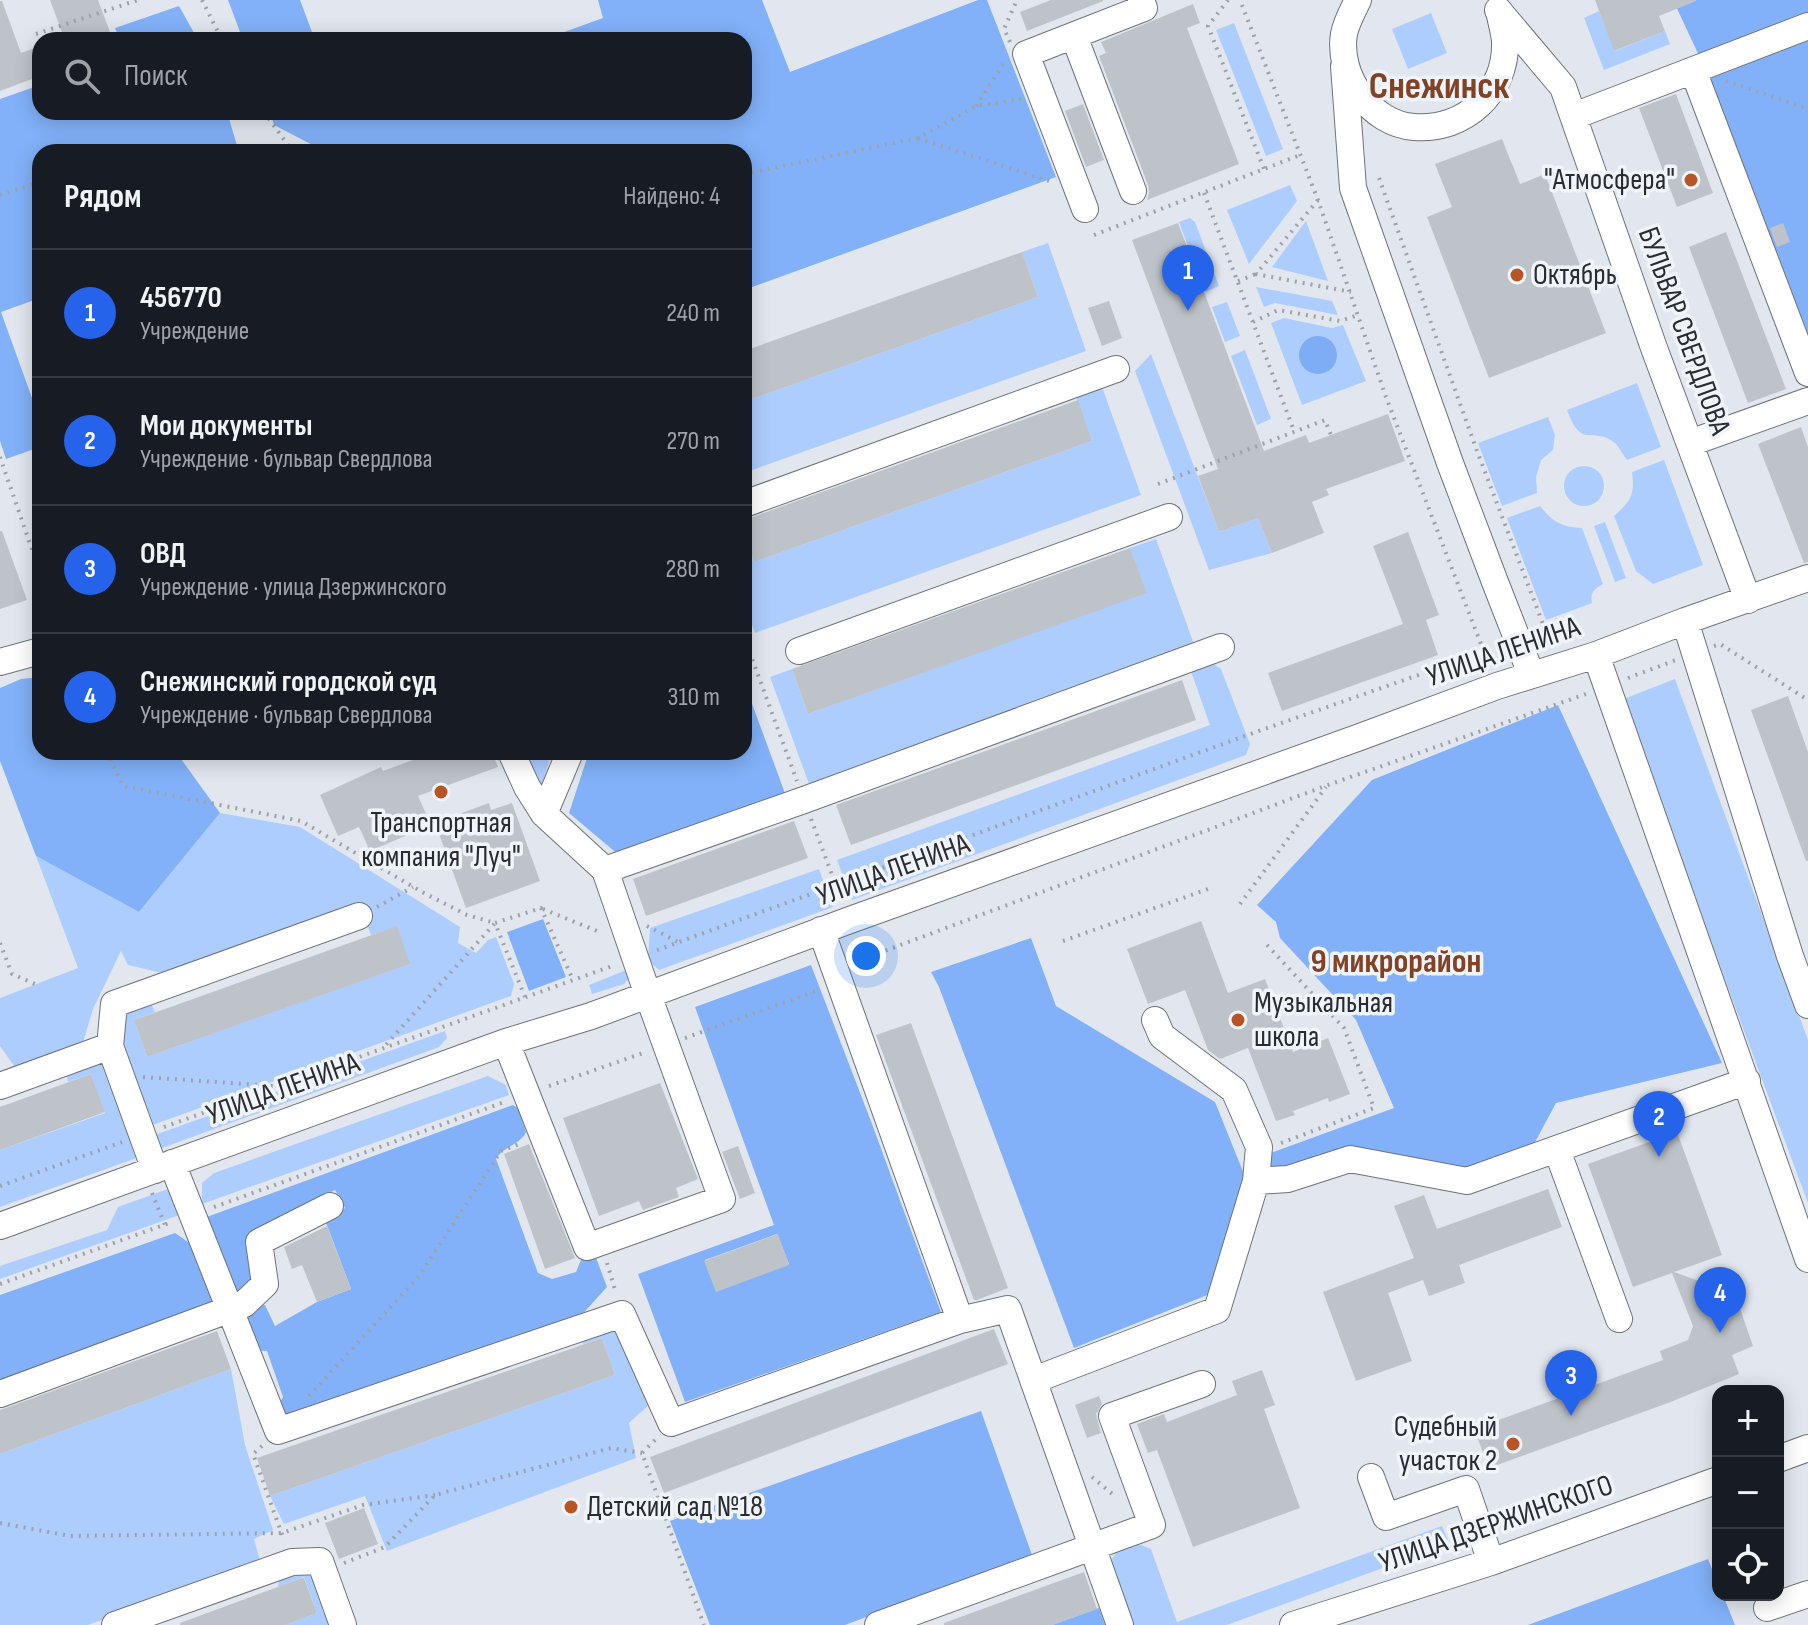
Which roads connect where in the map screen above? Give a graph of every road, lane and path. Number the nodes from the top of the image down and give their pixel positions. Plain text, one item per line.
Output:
1 (138, 0) edge
2 (202, 0) edge
3 (1141, 0) edge
4 (1228, 0) edge
5 (1240, 0) edge
6 (1343, 0) edge
7 (1358, 0) edge
8 (1494, 5) edge
9 (1808, 26) edge
10 (42, 32) edge
11 (218, 32) edge
12 (1344, 34) junction
13 (1074, 36) junction
14 (1344, 66) junction
15 (1693, 70) junction
16 (1042, 96) junction
17 (1808, 109) edge
18 (1574, 116) junction
19 (270, 120) edge
20 (918, 138) junction
21 (287, 144) edge
22 (1300, 155) junction
23 (1264, 169) junction
24 (752, 172) edge
25 (1379, 178) dead end
26 (1057, 183) dead end
27 (32, 185) edge
28 (1133, 191) dead end
29 (1204, 193) junction
30 (0, 195) edge
31 (1318, 200) junction
32 (1085, 209) dead end
33 (1094, 235) dead end
34 (1256, 274) junction
35 (1238, 281) junction
36 (1351, 292) junction
37 (1359, 315) junction
38 (1253, 322) junction
39 (1116, 369) dead end
40 (1808, 373) edge
41 (1808, 401) edge
42 (1294, 431) junction
43 (1331, 435) dead end
44 (1690, 443) junction
45 (1234, 455) junction
46 (0, 457) edge
47 (1236, 461) dead end
48 (1158, 484) dead end
49 (752, 501) edge
50 (1169, 517) dead end
51 (32, 545) edge
52 (1808, 578) edge
53 (1748, 600) junction
54 (1685, 621) junction
55 (1221, 647) dead end
56 (1552, 647) dead end
57 (799, 651) dead end
58 (1695, 652) junction
59 (32, 653) edge
60 (1596, 655) junction
61 (0, 662) edge
62 (1531, 674) junction
63 (1607, 686) junction
64 (1808, 700) edge
65 (111, 760) edge
66 (515, 760) edge
67 (567, 760) edge
68 (1328, 785) junction
69 (544, 814) junction
70 (605, 870) junction
71 (413, 887) junction
72 (1208, 889) dead end
73 (1240, 904) dead end
74 (541, 908) junction
75 (359, 916) joint
76 (495, 923) junction
77 (821, 930) junction
78 (1063, 941) dead end
79 (0, 943) edge
80 (1267, 945) dead end
81 (633, 952) junction
82 (863, 959) dead end
83 (573, 980) junction
84 (839, 982) junction
85 (35, 984) dead end
86 (648, 995) junction
87 (525, 997) junction
88 (1808, 1005) edge
89 (1155, 1020) dead end
90 (506, 1042) junction
91 (666, 1045) junction
92 (110, 1046) junction
93 (382, 1049) junction
94 (120, 1076) junction
95 (1747, 1081) junction
96 (0, 1086) edge
97 (278, 1086) junction
98 (526, 1094) junction
99 (142, 1135) junction
100 (543, 1135) junction
101 (1259, 1147) junction
102 (1557, 1150) junction
103 (163, 1167) junction
104 (1256, 1181) junction
105 (0, 1186) edge
106 (330, 1206) dead end
107 (192, 1215) junction
108 (0, 1226) edge
109 (601, 1242) junction
110 (1808, 1259) edge
111 (0, 1284) edge
112 (229, 1310) junction
113 (622, 1314) junction
114 (1619, 1319) dead end
115 (960, 1320) junction
116 (1034, 1380) junction
117 (1202, 1384) dead end
118 (0, 1394) edge
119 (307, 1399) dead end
120 (671, 1423) junction
121 (1808, 1448) edge
122 (642, 1453) junction
123 (253, 1454) dead end
124 (1783, 1457) edge
125 (1085, 1472) dead end
126 (1371, 1477) dead end
127 (1712, 1487) edge
128 (435, 1495) junction
129 (1119, 1498) dead end
130 (0, 1523) edge
131 (282, 1533) junction
132 (1091, 1547) junction
133 (292, 1562) junction
134 (1491, 1562) junction
135 (324, 1572) junction
136 (1808, 1594) edge
137 (1766, 1609) edge
138 (115, 1625) edge
139 (343, 1625) edge
140 (704, 1625) edge
141 (878, 1625) edge
142 (1120, 1625) edge
143 (1293, 1625) edge

1 - 10 path
2 - 11 path
3 - 13 street
4 - 23 path
5 - 22 path
6 - 12 street
7 - 12 street
8 - 14 street
8 - 18 street, БУЛЬВАР СВЕРДЛОВА
9 - 15 street
12 - 14 street
13 - 16 street
13 - 28 street
14 - 62 street
15 - 17 path
15 - 18 street
15 - 40 street
16 - 20 path
16 - 32 street
18 - 44 street, БУЛЬВАР СВЕРДЛОВА
19 - 21 path
20 - 24 path
20 - 26 path
22 - 23 path
22 - 31 path
23 - 29 path
25 - 56 path
27 - 30 path
29 - 33 path
29 - 35 path
31 - 34 path
31 - 36 path
34 - 35 path
34 - 36 path
35 - 38 path
36 - 37 path
37 - 38 path
37 - 81 path
38 - 42 path
39 - 49 street
41 - 44 street
42 - 43 path
42 - 45 path
44 - 53 street, БУЛЬВАР СВЕРДЛОВА
45 - 47 path
45 - 48 path
46 - 51 path
50 - 57 street
52 - 53 street, УЛИЦА ЛЕНИНА
53 - 54 street, УЛИЦА ЛЕНИНА
54 - 58 street
54 - 60 street, УЛИЦА ЛЕНИНА
55 - 70 street
58 - 63 path
58 - 64 path
58 - 88 street
59 - 61 street
60 - 62 street, УЛИЦА ЛЕНИНА
60 - 63 street
62 - 77 street, УЛИЦА ЛЕНИНА
63 - 68 path
63 - 95 street
65 - 71 path
66 - 69 street
67 - 69 street
68 - 73 path
68 - 82 path
69 - 70 street
70 - 81 street
71 - 75 path
71 - 76 path
72 - 78 path
74 - 76 path
74 - 81 path
74 - 83 path
75 - 92 street
76 - 87 path
76 - 93 path
77 - 84 street
77 - 86 street, УЛИЦА ЛЕНИНА
79 - 85 path
80 - 101 path
81 - 83 path
81 - 86 street
83 - 87 path
84 - 91 path
84 - 115 street
86 - 90 street, УЛИЦА ЛЕНИНА
86 - 91 street
87 - 93 path
89 - 101 street
90 - 98 street
90 - 103 street, УЛИЦА ЛЕНИНА
91 - 98 path
91 - 109 street
92 - 94 street
92 - 96 street
93 - 97 path
94 - 97 path
94 - 99 street
95 - 102 street
95 - 110 street
97 - 99 path
98 - 100 street
98 - 107 path
99 - 103 street
99 - 105 path
100 - 109 street
100 - 119 path
101 - 104 street
102 - 104 street
102 - 114 street
103 - 107 street
103 - 108 street, УЛИЦА ЛЕНИНА
104 - 116 street
106 - 112 street
107 - 111 path
107 - 112 street
109 - 113 path
112 - 113 street
112 - 118 street
113 - 120 street
115 - 116 street
115 - 120 street
116 - 132 street
117 - 132 street
120 - 122 path
121 - 124 street
122 - 128 path
122 - 140 path
123 - 131 path
125 - 129 path
126 - 134 street
127 - 134 street, УЛИЦА ДЗЕРЖИНСКОГО
128 - 131 path
128 - 135 path
130 - 131 path
131 - 133 path
132 - 141 street
132 - 142 street
133 - 135 street
133 - 138 street
134 - 143 street, УЛИЦА ДЗЕРЖИНСКОГО
135 - 139 street
136 - 137 street

